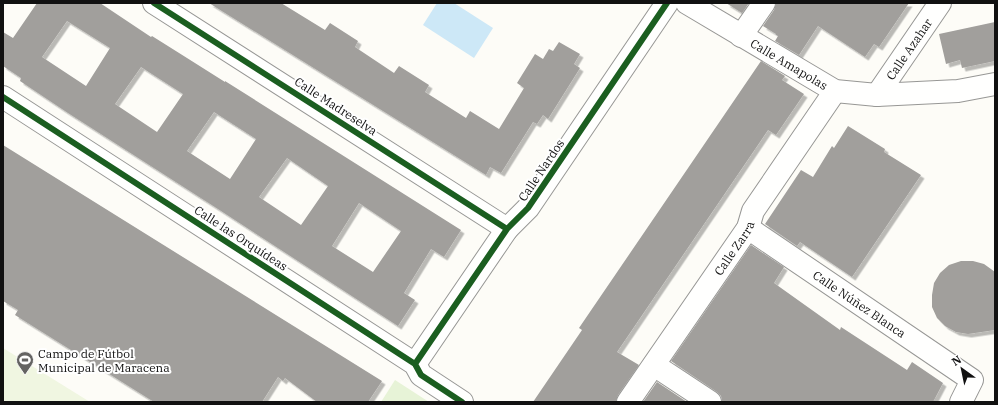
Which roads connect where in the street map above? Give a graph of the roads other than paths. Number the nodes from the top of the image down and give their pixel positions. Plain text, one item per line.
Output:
1 (154, 3) edge
2 (666, 3) edge
3 (687, 3) edge
4 (764, 3) edge
5 (940, 3) edge
6 (742, 36) junction
7 (995, 84) edge
8 (835, 91) junction
9 (877, 96) junction
10 (3, 98) edge
11 (507, 228) junction
12 (748, 228) junction
13 (415, 364) junction
14 (654, 365) junction
15 (462, 402) edge
16 (628, 402) edge
17 (710, 402) edge
18 (961, 402) edge

1 - 11 street, Calle Madreselva
2 - 11 street, Calle Nardos
3 - 6 street, Calle Amapolas
4 - 6 street
5 - 9 street, Calle Azahar
6 - 8 street, Calle Amapolas
7 - 9 street, Calle Amapolas
8 - 9 street, Calle Amapolas
8 - 12 street, Calle Zarra
10 - 13 street, Calle las Orquídeas
11 - 13 street, Calle Nardos
12 - 14 street, Calle Zarra
12 - 18 street, Calle Núñez Blanca
13 - 15 street, Calle las Orquídeas
14 - 16 street, Calle Zarra
14 - 17 street

